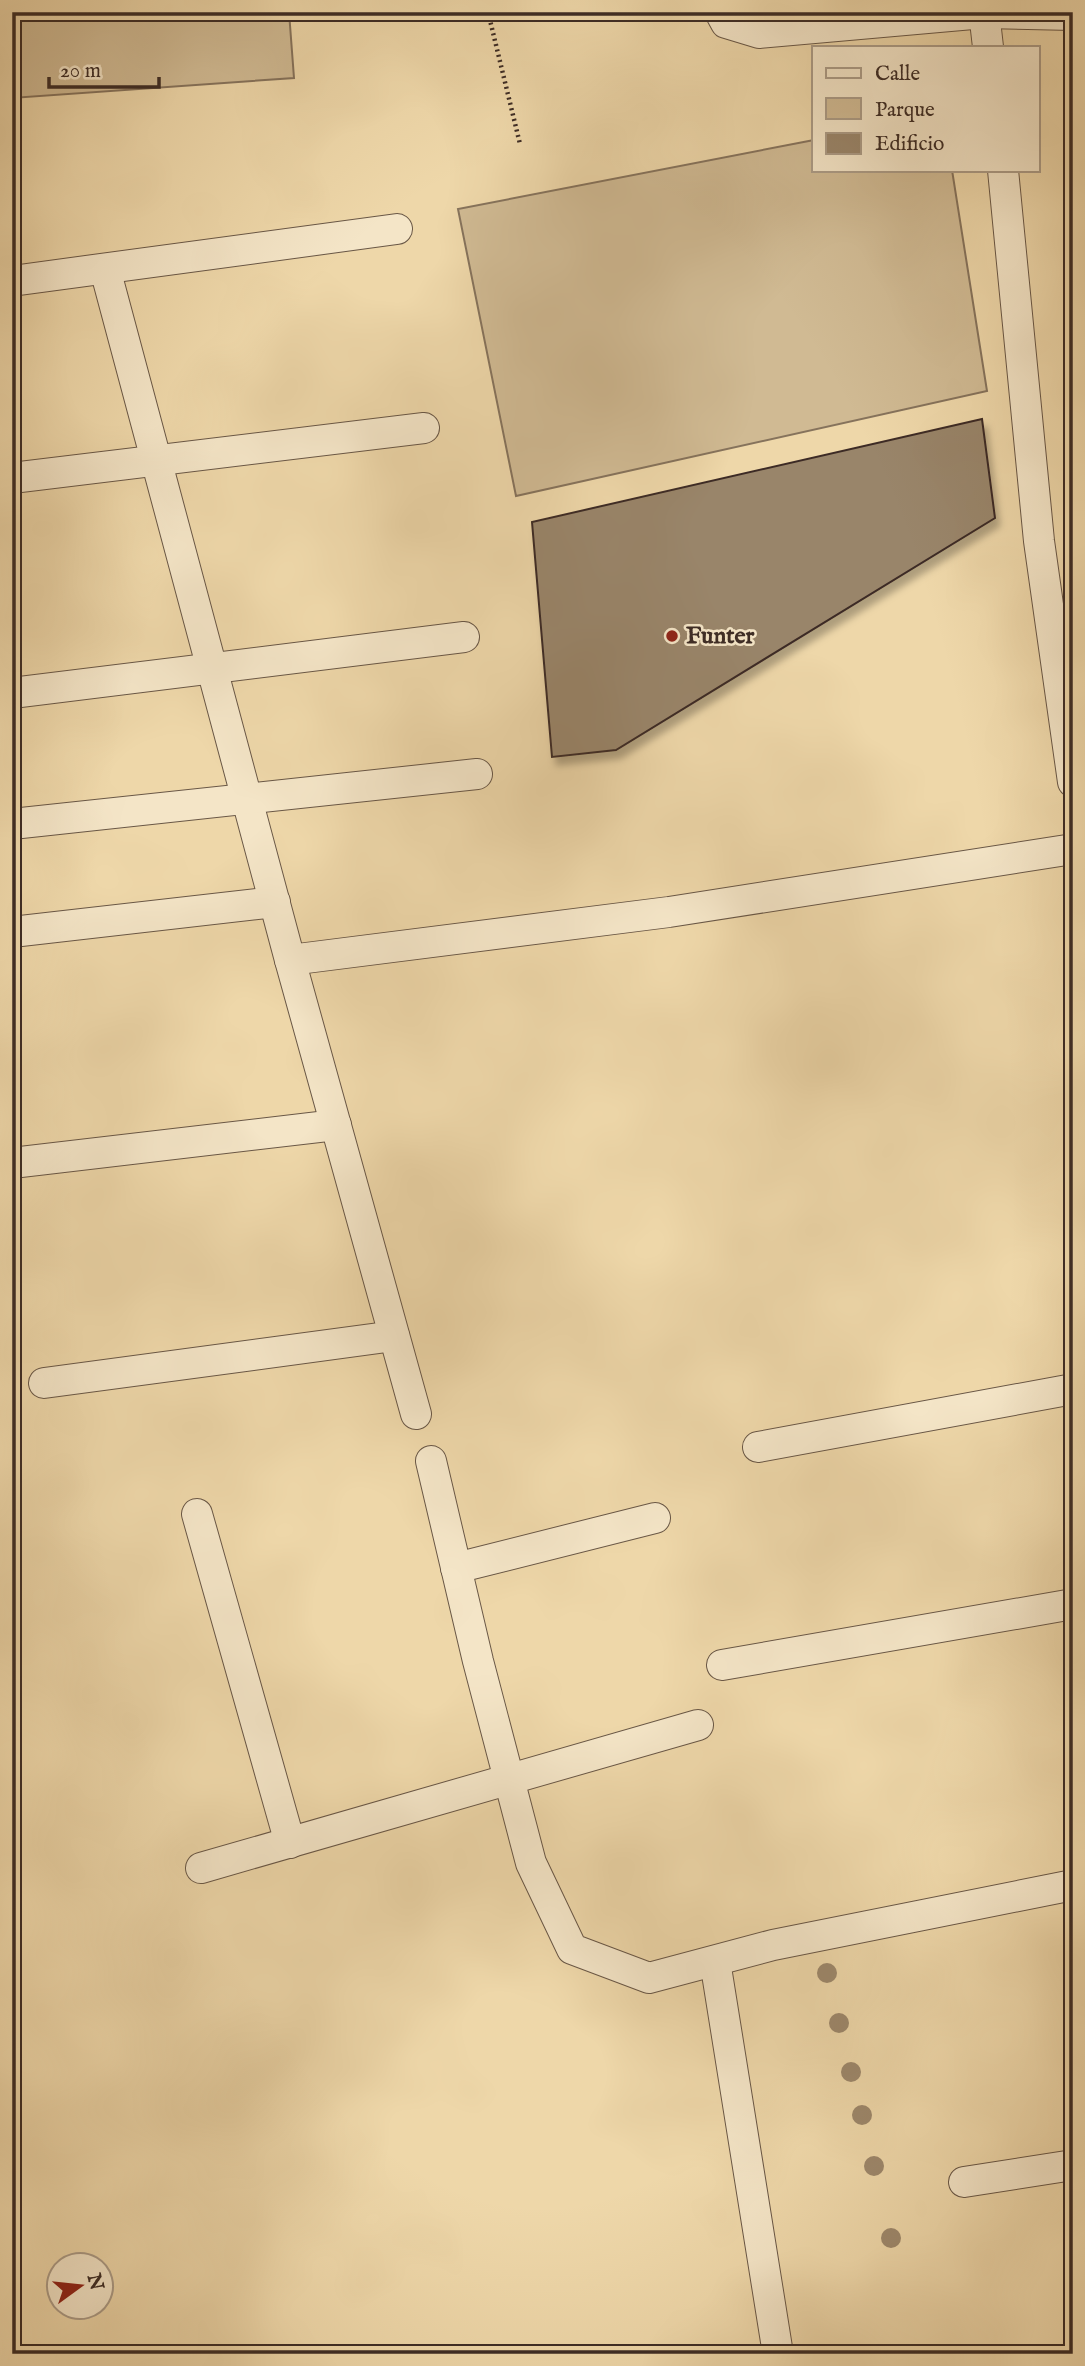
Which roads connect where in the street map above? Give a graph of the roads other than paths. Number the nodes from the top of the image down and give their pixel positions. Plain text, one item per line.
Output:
1 (720, 12) edge
2 (984, 13) edge
3 (1073, 15) edge
4 (988, 46) edge
5 (1003, 172) edge
6 (397, 229) dead end
7 (105, 269) junction
8 (12, 281) edge
9 (424, 428) dead end
10 (157, 463) junction
11 (12, 478) edge
12 (464, 637) dead end
13 (212, 668) junction
14 (12, 694) edge
15 (477, 774) dead end
16 (1073, 782) edge
17 (247, 799) junction
18 (12, 824) edge
19 (1073, 849) edge
20 (275, 902) junction
21 (12, 932) edge
22 (290, 960) junction
23 (336, 1125) junction
24 (12, 1163) edge
25 (394, 1336) junction
26 (44, 1384) dead end
27 (1073, 1390) edge
28 (416, 1414) dead end
29 (758, 1447) dead end
30 (431, 1461) dead end
31 (197, 1514) dead end
32 (655, 1518) dead end
33 (456, 1568) junction
34 (1073, 1604) edge
35 (722, 1665) dead end
36 (698, 1725) dead end
37 (509, 1780) junction
38 (290, 1843) junction
39 (201, 1868) dead end
40 (1073, 1885) edge
41 (715, 1961) junction
42 (1073, 2165) edge
43 (964, 2182) dead end
44 (778, 2354) edge

1 - 2 street
2 - 3 street
2 - 4 street
5 - 16 street
6 - 7 street
7 - 8 street
7 - 10 street
9 - 10 street
10 - 11 street
10 - 13 street
12 - 13 street
13 - 14 street
13 - 17 street
15 - 17 street
17 - 18 street
17 - 20 street
19 - 22 street
20 - 21 street
20 - 22 street
22 - 23 street
23 - 24 street
23 - 25 street
25 - 26 street
25 - 28 street
27 - 29 street
30 - 33 street
31 - 38 street
32 - 33 street
33 - 37 street
34 - 35 street
36 - 37 street
37 - 38 street
37 - 41 street
38 - 39 street
40 - 41 street
41 - 44 street
42 - 43 street

